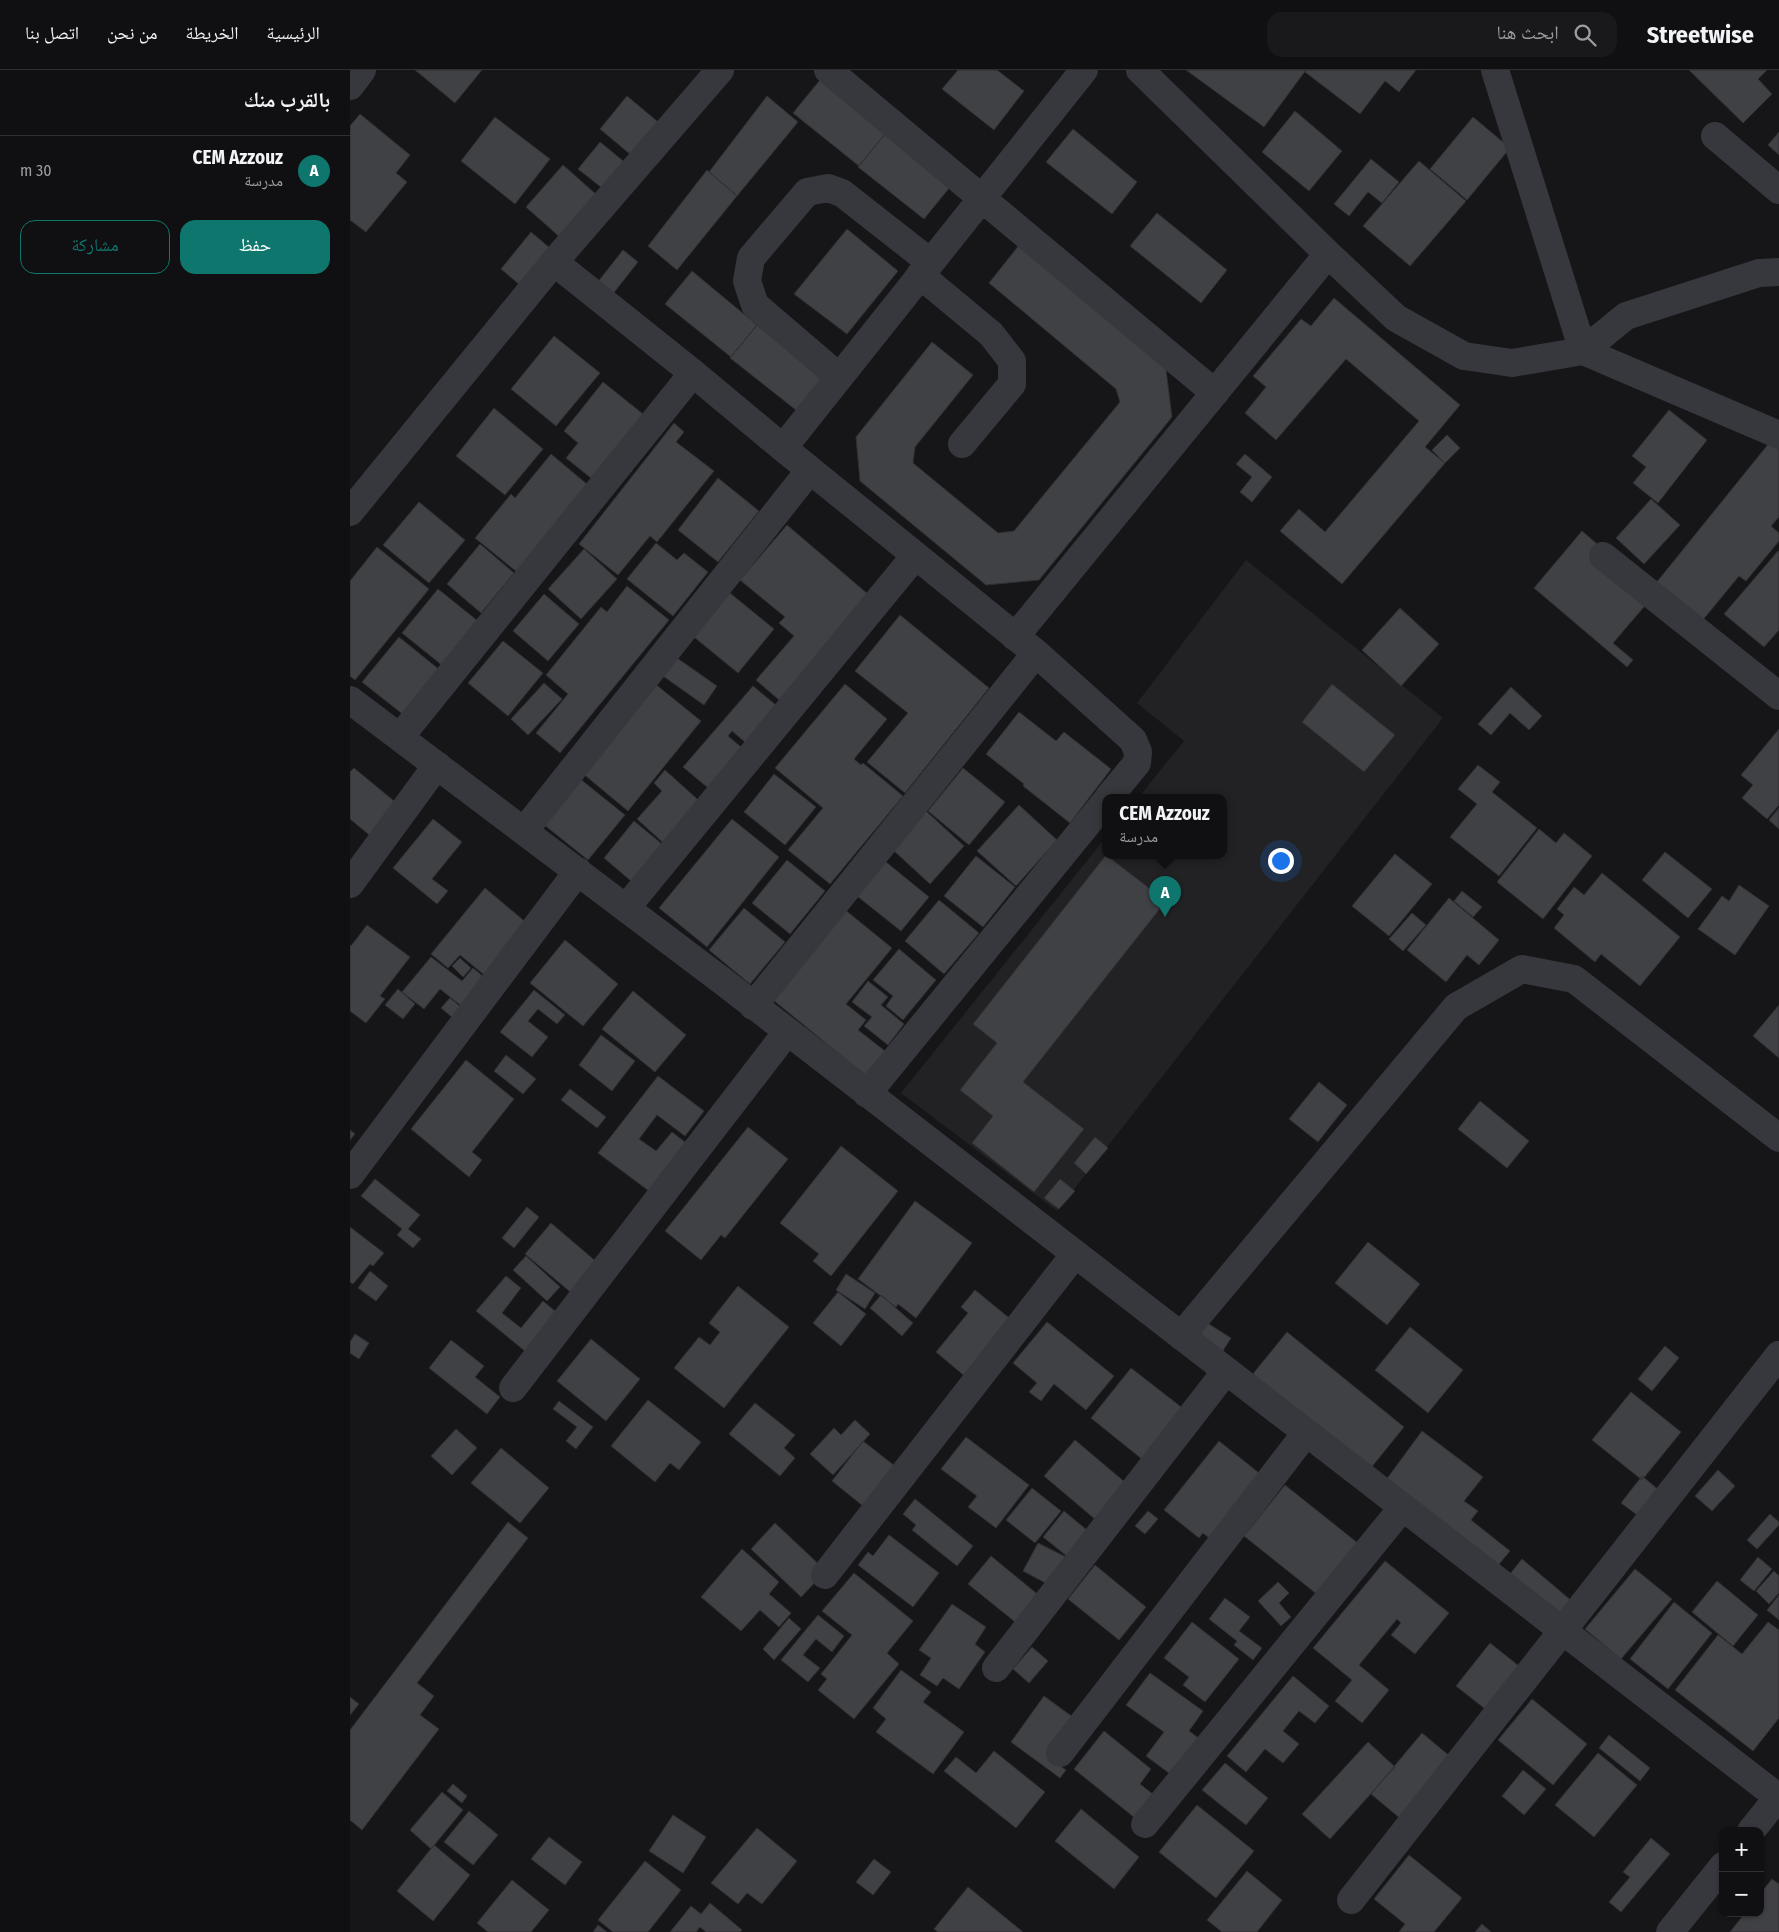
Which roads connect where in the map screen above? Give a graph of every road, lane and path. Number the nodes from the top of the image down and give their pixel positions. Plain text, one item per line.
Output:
1 (362, 70) edge
2 (720, 70) edge
3 (828, 70) edge
4 (1084, 70) edge
5 (1140, 70) edge
6 (1495, 70) edge
7 (350, 86) edge
8 (1715, 136) dead end
9 (1779, 190) edge
10 (981, 198) junction
11 (1328, 254) junction
12 (554, 262) junction
13 (925, 268) junction
14 (1779, 272) edge
15 (1583, 351) junction
16 (693, 373) junction
17 (839, 377) junction
18 (1215, 393) junction
19 (1779, 435) edge
20 (962, 444) dead end
21 (783, 448) junction
22 (810, 470) junction
23 (350, 512) edge
24 (915, 556) junction
25 (1603, 556) dead end
26 (1015, 637) junction
27 (1036, 653) junction
28 (1779, 696) edge
29 (350, 700) edge
30 (400, 737) junction
31 (438, 766) junction
32 (1112, 794) edge
33 (1102, 806) edge
34 (524, 831) junction
35 (578, 872) junction
36 (350, 884) edge
37 (626, 908) junction
38 (753, 1006) junction
39 (788, 1032) junction
40 (867, 1094) junction
41 (1779, 1138) edge
42 (350, 1175) edge
43 (1075, 1254) junction
44 (1180, 1336) junction
45 (1779, 1355) edge
46 (1226, 1371) junction
47 (513, 1388) dead end
48 (1306, 1433) junction
49 (1403, 1507) junction
50 (825, 1575) dead end
51 (1562, 1631) junction
52 (996, 1668) dead end
53 (1060, 1753) dead end
54 (1779, 1797) edge
55 (1145, 1824) dead end
56 (1754, 1827) edge
57 (1719, 1871) edge
58 (1351, 1900) dead end
59 (1670, 1932) edge

1 - 7 street
2 - 12 street
3 - 10 street
4 - 10 street
5 - 11 street
6 - 15 street
8 - 9 street
10 - 13 street
10 - 18 street
11 - 15 street
11 - 18 street
12 - 16 street
12 - 23 street
13 - 17 street
13 - 17 street
13 - 20 street
14 - 15 street
15 - 19 street
16 - 21 street
16 - 30 street
17 - 21 street
18 - 26 street
21 - 22 street
22 - 24 street
22 - 34 street
24 - 26 street
24 - 37 street
25 - 28 street
26 - 27 street
27 - 32 street
27 - 38 street
29 - 30 street
30 - 31 street
31 - 34 street
31 - 36 street
33 - 40 street
34 - 35 street
35 - 37 street
35 - 42 street
37 - 38 street
38 - 39 street
39 - 40 street
39 - 47 street
40 - 43 street
41 - 44 street
43 - 44 street
43 - 50 street
44 - 46 street
45 - 51 street
46 - 48 street
46 - 52 street
48 - 49 street
48 - 53 street
49 - 51 street
49 - 55 street
51 - 54 street
51 - 58 street
54 - 56 street
57 - 59 street

